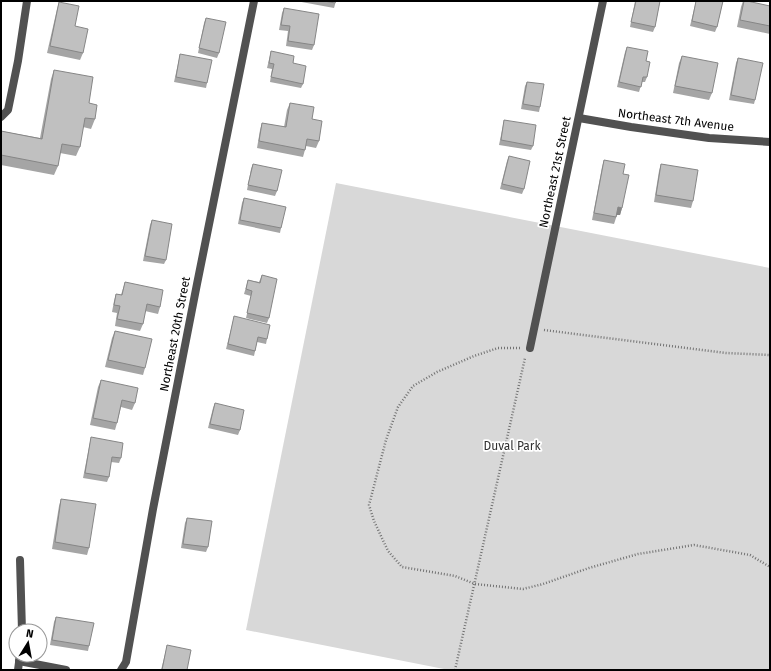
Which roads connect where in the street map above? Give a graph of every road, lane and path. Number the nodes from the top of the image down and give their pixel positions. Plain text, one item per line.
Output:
1 (27, 1) edge
2 (254, 1) edge
3 (603, 1) edge
4 (1, 117) edge
5 (579, 118) junction
6 (770, 142) edge
7 (534, 329) junction
8 (530, 348) junction
9 (770, 355) edge
10 (20, 560) dead end
11 (770, 567) edge
12 (475, 584) junction
13 (22, 623) edge
14 (39, 663) edge
15 (66, 670) edge
16 (121, 670) edge
17 (456, 670) edge

1 - 4 street
2 - 16 street, Northeast 20th Street
3 - 5 street, Northeast 21st Street
5 - 6 street, Northeast 7th Avenue
5 - 7 street, Northeast 21st Street
7 - 8 street, Northeast 21st Street
7 - 9 path
8 - 12 path
8 - 12 path
10 - 13 street
11 - 12 path
12 - 17 path
14 - 15 street

